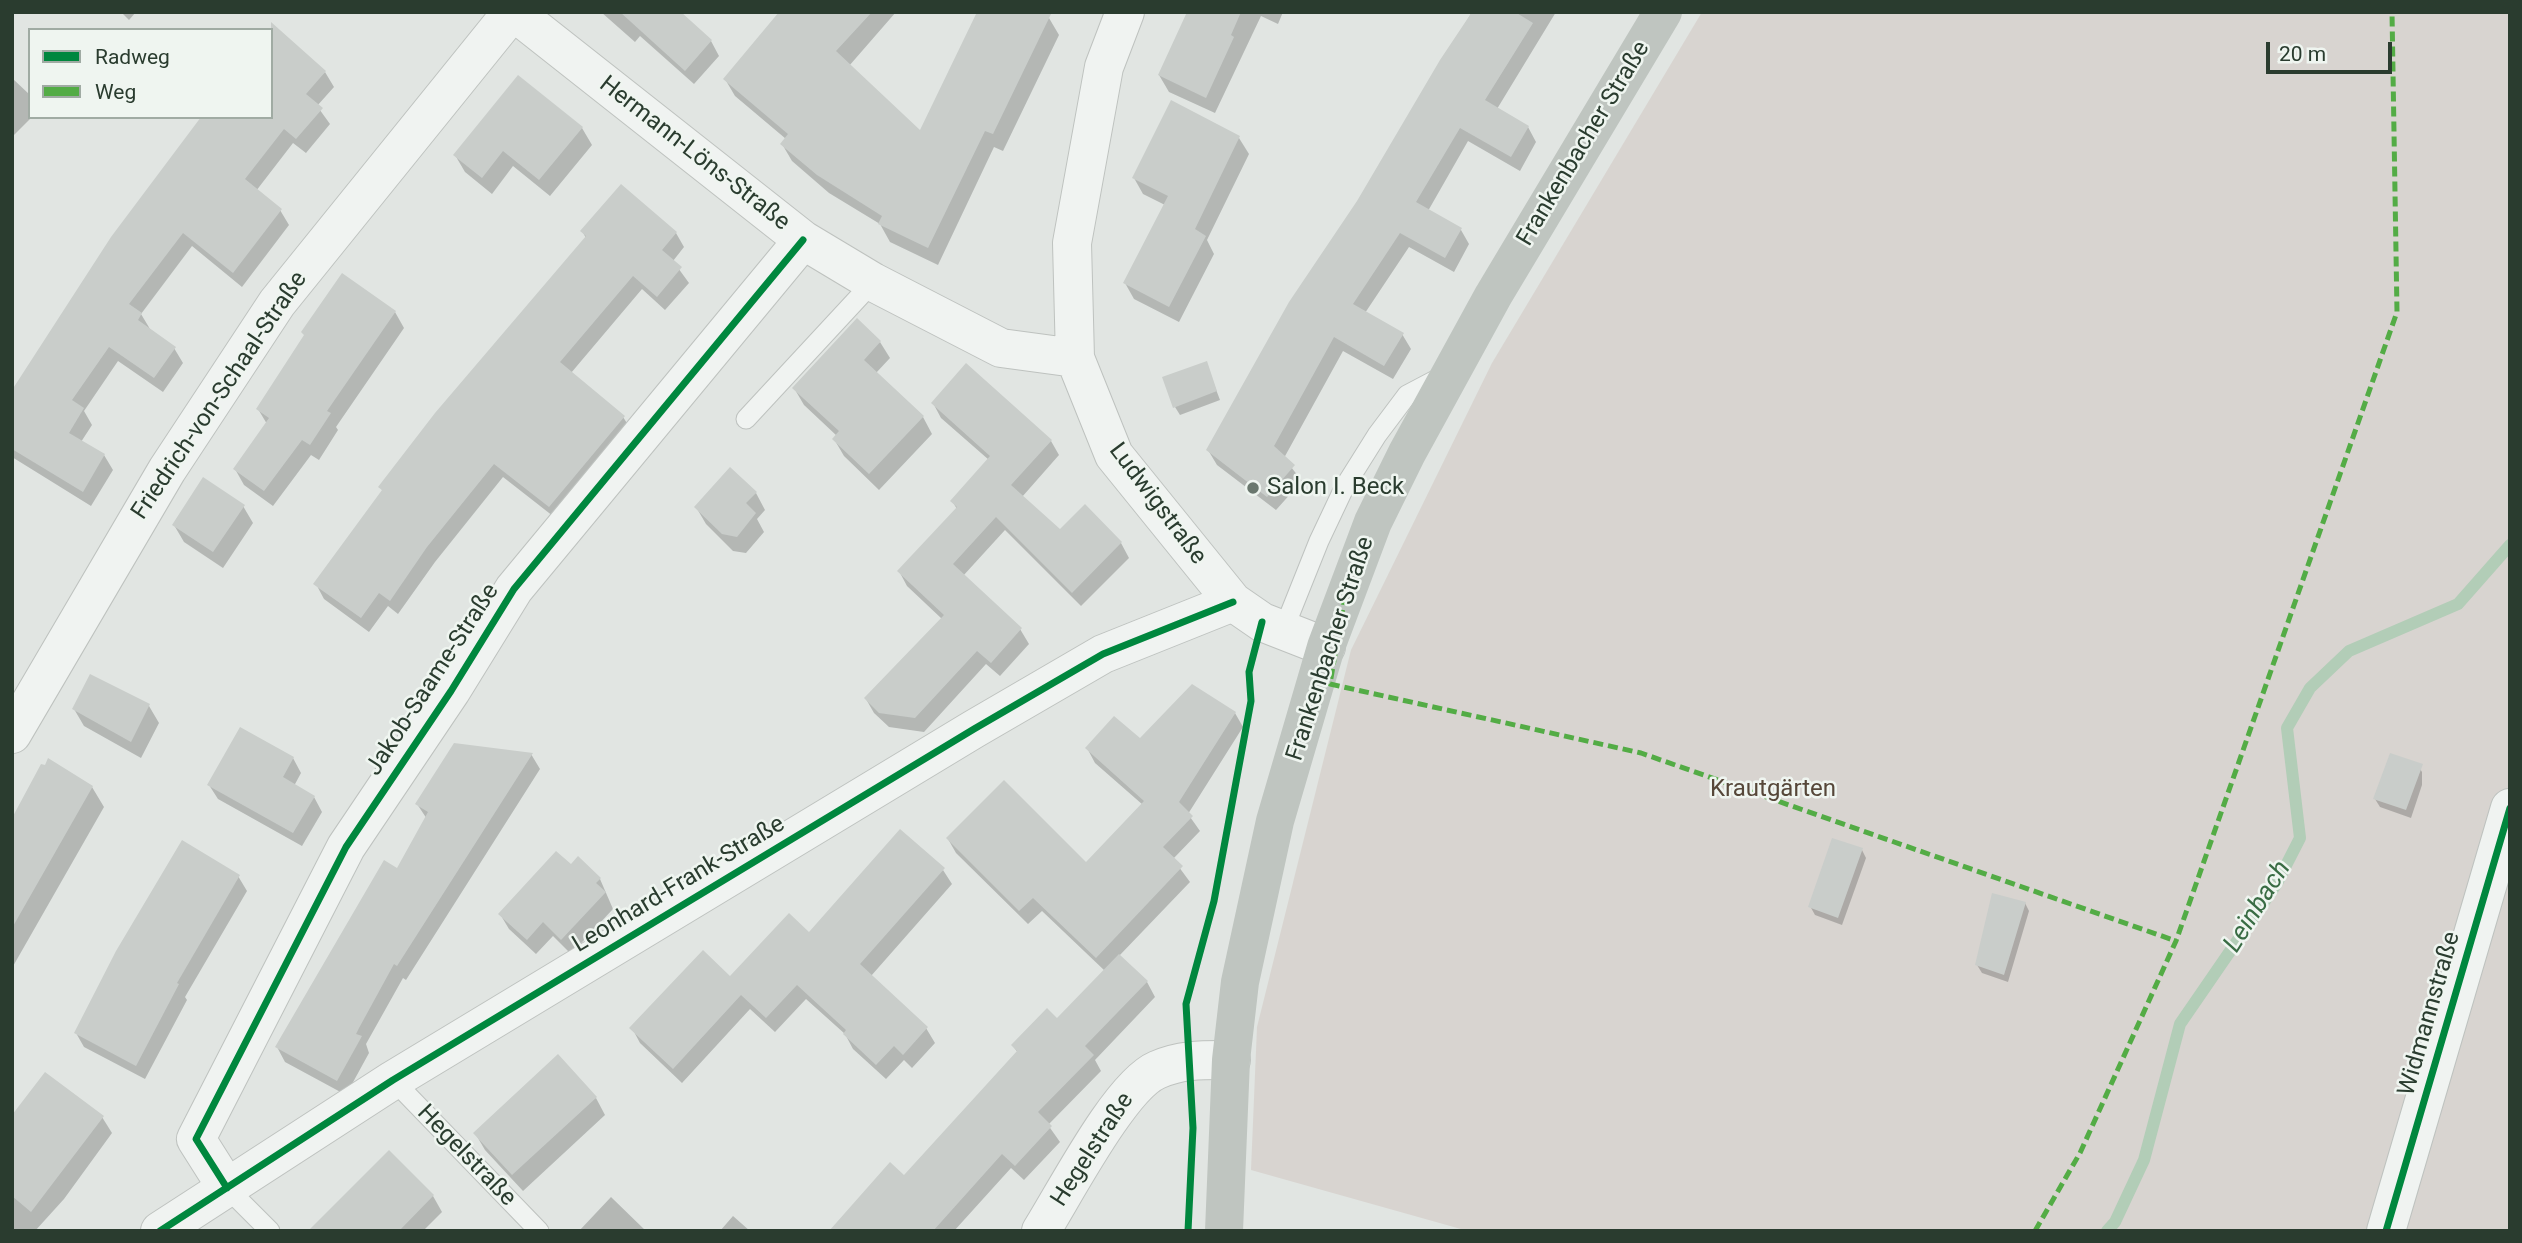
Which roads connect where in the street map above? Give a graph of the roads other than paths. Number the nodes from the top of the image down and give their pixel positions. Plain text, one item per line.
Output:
1 (513, 12) edge
2 (1125, 12) edge
3 (1663, 12) edge
4 (803, 240) junction
5 (873, 282) junction
6 (1075, 358) junction
7 (1452, 371) junction
8 (746, 419) dead end
9 (1233, 602) junction
10 (1283, 631) junction
11 (1326, 647) junction
12 (12, 734) edge
13 (2510, 808) edge
14 (1231, 1060) junction
15 (393, 1080) junction
16 (227, 1188) junction
17 (160, 1231) edge
18 (270, 1231) edge
19 (539, 1231) edge
20 (1041, 1231) edge
21 (1224, 1231) edge
22 (2386, 1231) edge

1 - 4 street, Hermann-Löns-Straße
1 - 12 street, Friedrich-von-Schaal-Straße
2 - 6 street, Ludwigstraße
3 - 7 main road, Frankenbacher Straße
4 - 5 street, Hermann-Löns-Straße
4 - 16 street, Jakob-Saame-Straße
5 - 6 street, Hermann-Löns-Straße
5 - 8 lane
6 - 9 street, Ludwigstraße
7 - 10 lane
7 - 11 main road, Frankenbacher Straße
9 - 10 street, Ludwigstraße
9 - 15 street, Leonhard-Frank-Straße
10 - 11 street, Ludwigstraße
11 - 14 main road, Frankenbacher Straße
13 - 22 street, Widmannstraße
14 - 20 street, Hegelstraße
14 - 21 main road, Frankenbacher Straße
15 - 16 street, Leonhard-Frank-Straße
15 - 19 lane, Hegelstraße
16 - 17 street, Leonhard-Frank-Straße
16 - 18 lane

